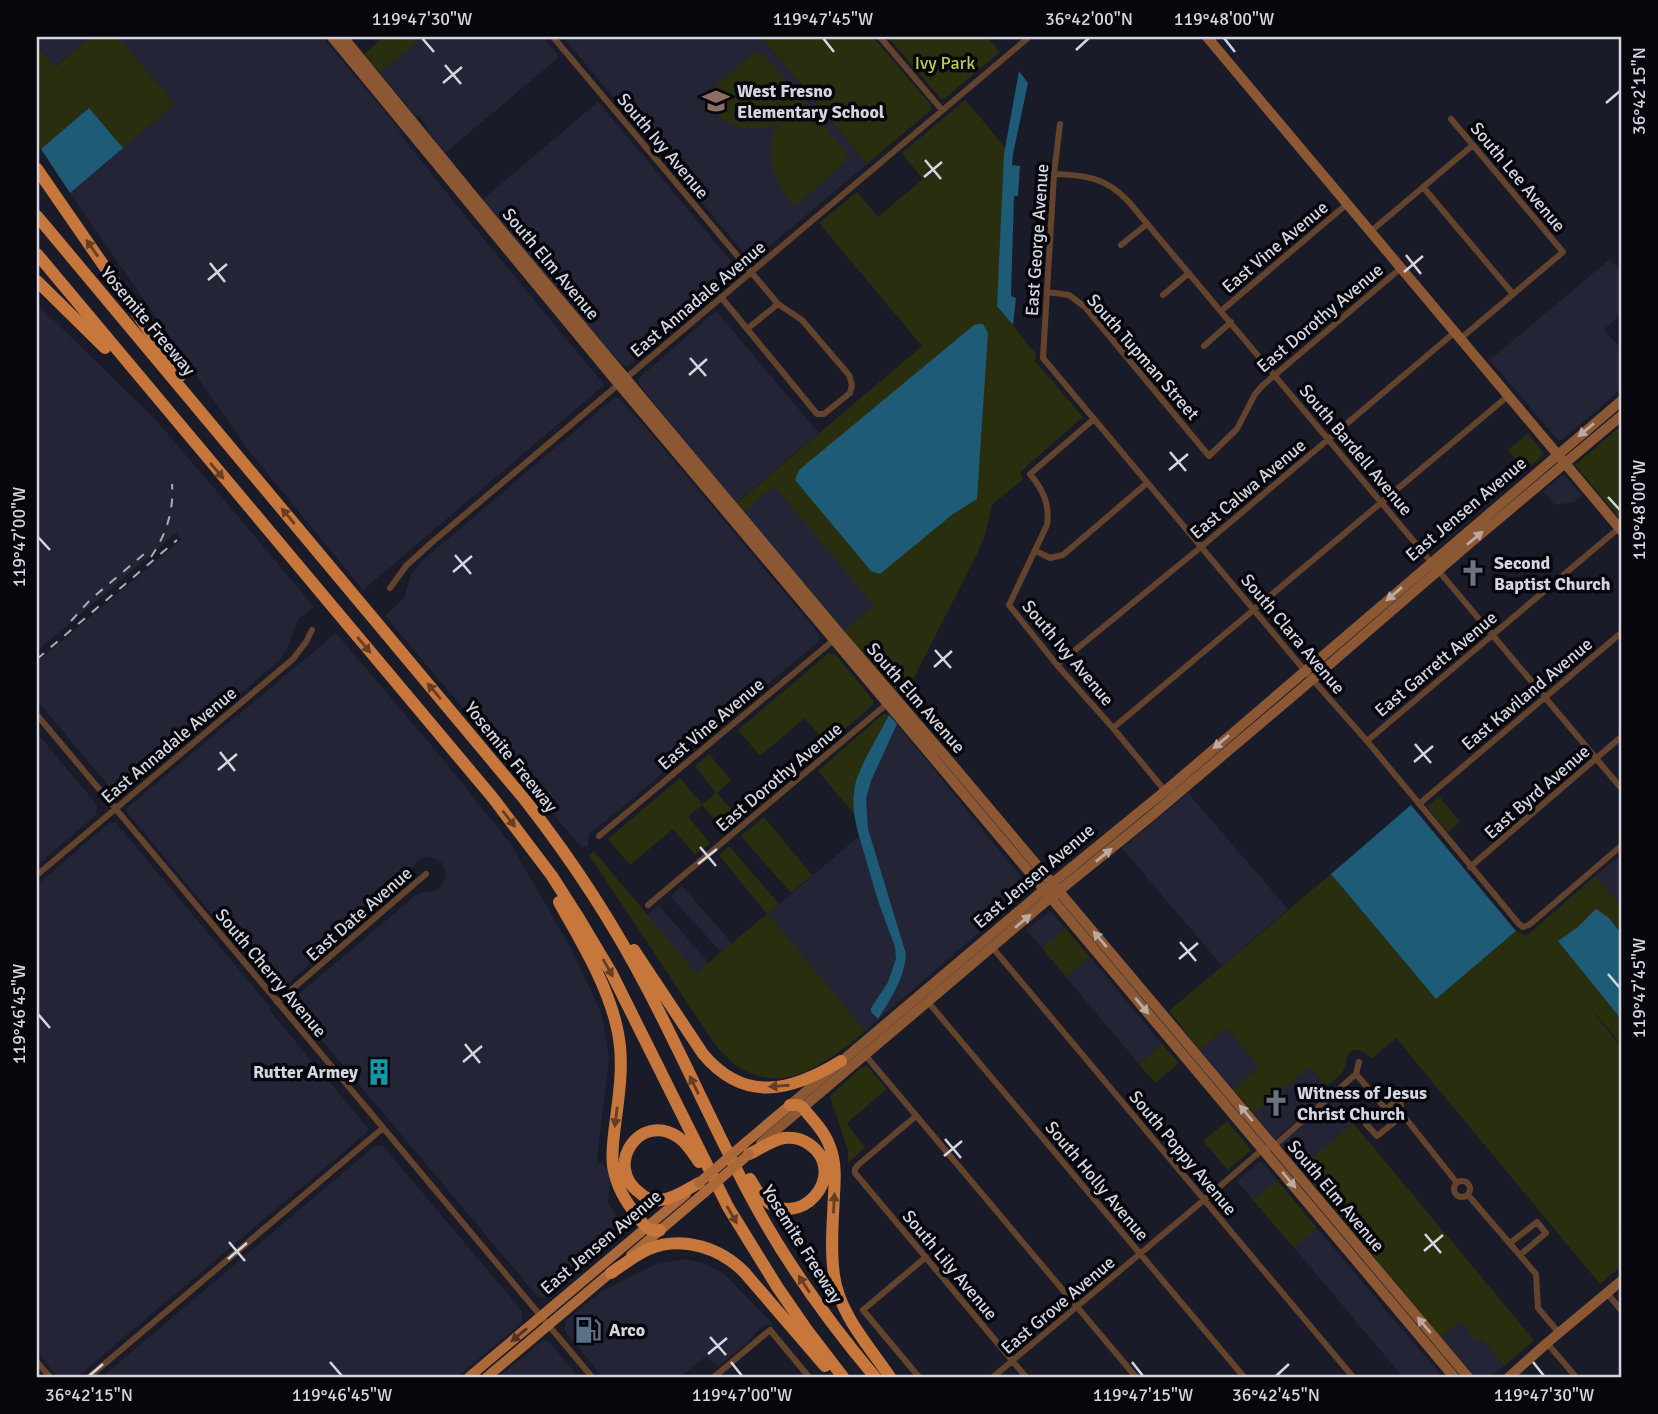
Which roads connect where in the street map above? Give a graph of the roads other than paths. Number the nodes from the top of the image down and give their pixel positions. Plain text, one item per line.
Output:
1 (332, 37) edge
2 (343, 37) edge
3 (553, 37) edge
4 (880, 37) edge
5 (1029, 37) edge
6 (1207, 37) edge
7 (942, 110) junction
8 (1451, 119) dead end
9 (1060, 124) dead end
10 (423, 140) junction
11 (1473, 145) junction
12 (37, 169) edge
13 (1054, 174) junction
14 (1423, 187) junction
15 (1347, 204) junction
16 (37, 216) edge
17 (1147, 224) junction
18 (1370, 232) junction
19 (1121, 245) dead end
20 (1563, 252) joint
21 (37, 254) edge
22 (1401, 268) junction
23 (752, 272) junction
24 (1189, 273) junction
25 (37, 281) edge
26 (1047, 292) junction
27 (1513, 294) junction
28 (1163, 295) dead end
29 (722, 297) junction
30 (778, 304) junction
31 (1221, 311) junction
32 (1231, 322) junction
33 (747, 330) junction
34 (1458, 336) junction
35 (1204, 346) dead end
36 (1043, 358) joint
37 (1275, 375) junction
38 (622, 381) junction
39 (1508, 396) junction
40 (1621, 401) edge
41 (1621, 416) edge
42 (173, 418) junction
43 (1094, 419) junction
44 (213, 426) junction
45 (1329, 439) junction
46 (1209, 456) joint
47 (1561, 459) junction
48 (1147, 483) junction
49 (1382, 503) junction
50 (1620, 529) edge
51 (1201, 547) junction
52 (1036, 551) junction
53 (1435, 566) junction
54 (390, 587) dead end
55 (1254, 608) junction
56 (312, 630) dead end
57 (1621, 632) edge
58 (1493, 634) junction
59 (837, 637) junction
60 (1057, 665) junction
61 (1309, 675) junction
62 (1546, 697) junction
63 (892, 700) junction
64 (37, 715) edge
65 (1113, 727) junction
66 (1621, 737) edge
67 (1367, 741) junction
68 (1597, 758) junction
69 (1621, 789) edge
70 (1168, 795) junction
71 (1419, 804) junction
72 (116, 808) junction
73 (600, 836) dead end
74 (1621, 846) edge
75 (532, 849) junction
76 (1471, 867) junction
77 (426, 874) dead end
78 (37, 875) edge
79 (1051, 890) junction
80 (598, 903) junction
81 (648, 905) dead end
82 (992, 947) junction
83 (951, 968) junction
84 (277, 1002) junction
85 (928, 1002) junction
86 (889, 1020) junction
87 (866, 1056) junction
88 (841, 1061) junction
89 (1359, 1062) dead end
90 (1356, 1073) junction
91 (797, 1106) junction
92 (916, 1116) junction
93 (712, 1120) junction
94 (383, 1128) junction
95 (1274, 1146) junction
96 (747, 1148) junction
97 (1263, 1149) junction
98 (1457, 1183) junction
99 (701, 1188) junction
100 (721, 1193) junction
101 (1468, 1195) junction
102 (1204, 1200) junction
103 (646, 1227) junction
104 (660, 1230) junction
105 (1510, 1243) junction
106 (1140, 1254) junction
107 (1520, 1255) junction
108 (926, 1257) junction
109 (611, 1273) junction
110 (1621, 1281) edge
111 (1607, 1293) junction
112 (1077, 1307) junction
113 (1621, 1310) edge
114 (544, 1321) junction
115 (1559, 1333) junction
116 (1547, 1343) junction
117 (1012, 1361) junction
118 (37, 1362) edge
119 (50, 1377) edge
120 (89, 1377) edge
121 (469, 1377) edge
122 (488, 1377) edge
123 (592, 1377) edge
124 (714, 1377) edge
125 (809, 1377) edge
126 (835, 1377) edge
127 (843, 1377) edge
128 (875, 1377) edge
129 (890, 1377) edge
130 (919, 1377) edge
131 (993, 1377) edge
132 (1026, 1377) edge
133 (1136, 1377) edge
134 (1244, 1377) edge
135 (1353, 1377) edge
136 (1454, 1377) edge
137 (1468, 1377) edge
138 (1509, 1377) edge
139 (1576, 1377) edge

1 - 10 main road, South Elm Avenue
2 - 10 main road, South Elm Avenue
3 - 23 street, South Ivy Avenue
4 - 7 street
5 - 7 street, East Annadale Avenue
6 - 15 main road
7 - 23 street, East Annadale Avenue
8 - 11 street, South Lee Avenue
9 - 13 street, East George Avenue
10 - 38 main road, South Elm Avenue
11 - 14 street
11 - 20 street, South Lee Avenue
44 -> 12 highway
13 - 17 street, South Bardell Avenue
13 - 26 street, East George Avenue
14 - 18 street
14 - 27 street
15 - 18 main road
15 - 31 street, East Vine Avenue
16 - 44 highway, Yosemite Freeway
17 - 19 street
17 - 24 street, South Bardell Avenue
18 - 22 main road
20 - 27 street, East Calwa Avenue
21 - 42 highway
22 - 34 main road
22 - 37 street, East Dorothy Avenue
23 - 29 street, East Annadale Avenue
23 - 30 street, South Ivy Avenue
24 - 28 street
24 - 31 street, South Bardell Avenue
25 - 42 highway
26 - 36 street, East George Avenue
26 - 46 street, South Tupman Street
27 - 34 street, East Calwa Avenue
29 - 33 street
29 - 38 street, East Annadale Avenue
30 - 33 street
30 - 33 street, South Ivy Avenue
31 - 32 street, South Bardell Avenue
32 - 35 street
32 - 37 street, South Bardell Avenue
34 - 39 main road
34 - 45 street, East Calwa Avenue
36 - 43 street, South Clara Avenue
37 - 45 street, South Bardell Avenue
37 - 46 street, East Dorothy Avenue
38 - 54 street, East Annadale Avenue
38 - 59 main road, South Elm Avenue
39 - 47 main road
39 - 49 street
40 -> 47 main road, East Jensen Avenue
41 - 47 main road, East Jensen Avenue
42 -> 75 highway
43 - 48 street, South Clara Avenue
43 - 52 street, South Ivy Avenue
80 -> 44 highway, Yosemite Freeway
45 - 49 street, South Bardell Avenue
45 - 51 street, East Calwa Avenue
47 - 50 main road
47 - 53 main road, East Jensen Avenue
48 - 51 street, South Clara Avenue
48 - 52 street
49 - 53 street, South Bardell Avenue
49 - 55 street
50 - 58 street, East Garrett Avenue
51 - 55 street, South Clara Avenue
51 - 60 street, East Calwa Avenue
52 - 60 street, South Ivy Avenue
53 - 58 street, South Bardell Avenue
53 - 61 main road, East Jensen Avenue
55 - 61 street, South Clara Avenue
55 - 65 street
56 - 72 street, East Annadale Avenue
57 - 62 street, East Kaviland Avenue
58 - 62 street, South Bardell Avenue
58 - 67 street, East Garrett Avenue
59 - 63 main road, South Elm Avenue
59 - 73 street, East Vine Avenue
60 - 65 street, South Ivy Avenue
61 - 67 street, South Clara Avenue
61 - 70 main road, East Jensen Avenue
62 - 68 street, South Bardell Avenue
62 - 71 street, East Kaviland Avenue
63 - 79 main road, South Elm Avenue
63 - 81 street, East Dorothy Avenue
64 - 72 street, South Cherry Avenue
65 - 70 street, South Ivy Avenue
66 - 68 street, East Byrd Avenue
67 - 71 street, South Clara Avenue
68 - 69 street, South Bardell Avenue
68 - 76 street, East Byrd Avenue
70 - 79 main road, East Jensen Avenue
71 - 76 street, South Clara Avenue
72 - 78 street, East Annadale Avenue
72 - 84 street, South Cherry Avenue
74 - 76 street, South Clara Avenue
75 -> 100 highway
75 -> 103 highway
77 - 84 street, East Date Avenue
82 -> 79 main road, East Jensen Avenue
79 - 83 main road, East Jensen Avenue
95 -> 79 main road, South Elm Avenue
79 -> 97 main road, South Elm Avenue
88 -> 80 highway
93 -> 80 highway, Yosemite Freeway
82 - 85 main road, East Jensen Avenue
82 - 102 street, South Poppy Avenue
83 - 85 main road
83 - 86 main road, East Jensen Avenue
84 - 94 street, South Cherry Avenue
85 - 87 main road, East Jensen Avenue
85 - 106 street, South Holly Avenue
86 - 87 main road
86 - 88 main road, East Jensen Avenue
87 - 91 main road, East Jensen Avenue
87 - 92 street
88 - 91 main road, East Jensen Avenue
89 - 90 street
90 - 95 street, East Grove Avenue
90 - 98 street
91 - 96 main road, East Jensen Avenue
129 -> 91 highway
92 - 108 street, South Lily Avenue
92 - 112 street
93 - 96 highway
128 -> 93 highway, Yosemite Freeway
94 - 114 street, South Cherry Avenue
94 - 120 street
95 - 97 street, East Grove Avenue
137 -> 95 main road, South Elm Avenue
96 - 99 main road, East Jensen Avenue, bridge
97 - 102 street, East Grove Avenue
97 -> 136 main road, South Elm Avenue
98 - 101 street
98 - 101 street
99 - 100 highway
99 - 103 main road, East Jensen Avenue
99 - 104 main road, East Jensen Avenue
100 -> 127 highway
101 - 105 street
102 - 106 street, East Grove Avenue
102 - 135 street, South Poppy Avenue
103 - 104 highway
103 - 114 main road, East Jensen Avenue
104 - 109 main road, East Jensen Avenue
105 - 107 street
105 - 107 street
106 - 112 street, East Grove Avenue
106 - 134 street, South Holly Avenue
107 - 115 street
108 - 117 street, South Lily Avenue
108 - 130 street
109 - 114 main road, East Jensen Avenue
109 - 126 highway
110 - 111 main road
111 - 113 street
111 - 115 main road
112 - 117 street, East Grove Avenue
112 - 133 street
114 -> 121 main road, East Jensen Avenue
114 - 122 main road, East Jensen Avenue
114 - 123 street, South Cherry Avenue
115 - 116 main road
116 - 138 main road
116 - 139 street
117 - 131 street, East Grove Avenue
117 - 132 street, South Lily Avenue
118 - 119 street
124 - 125 street

